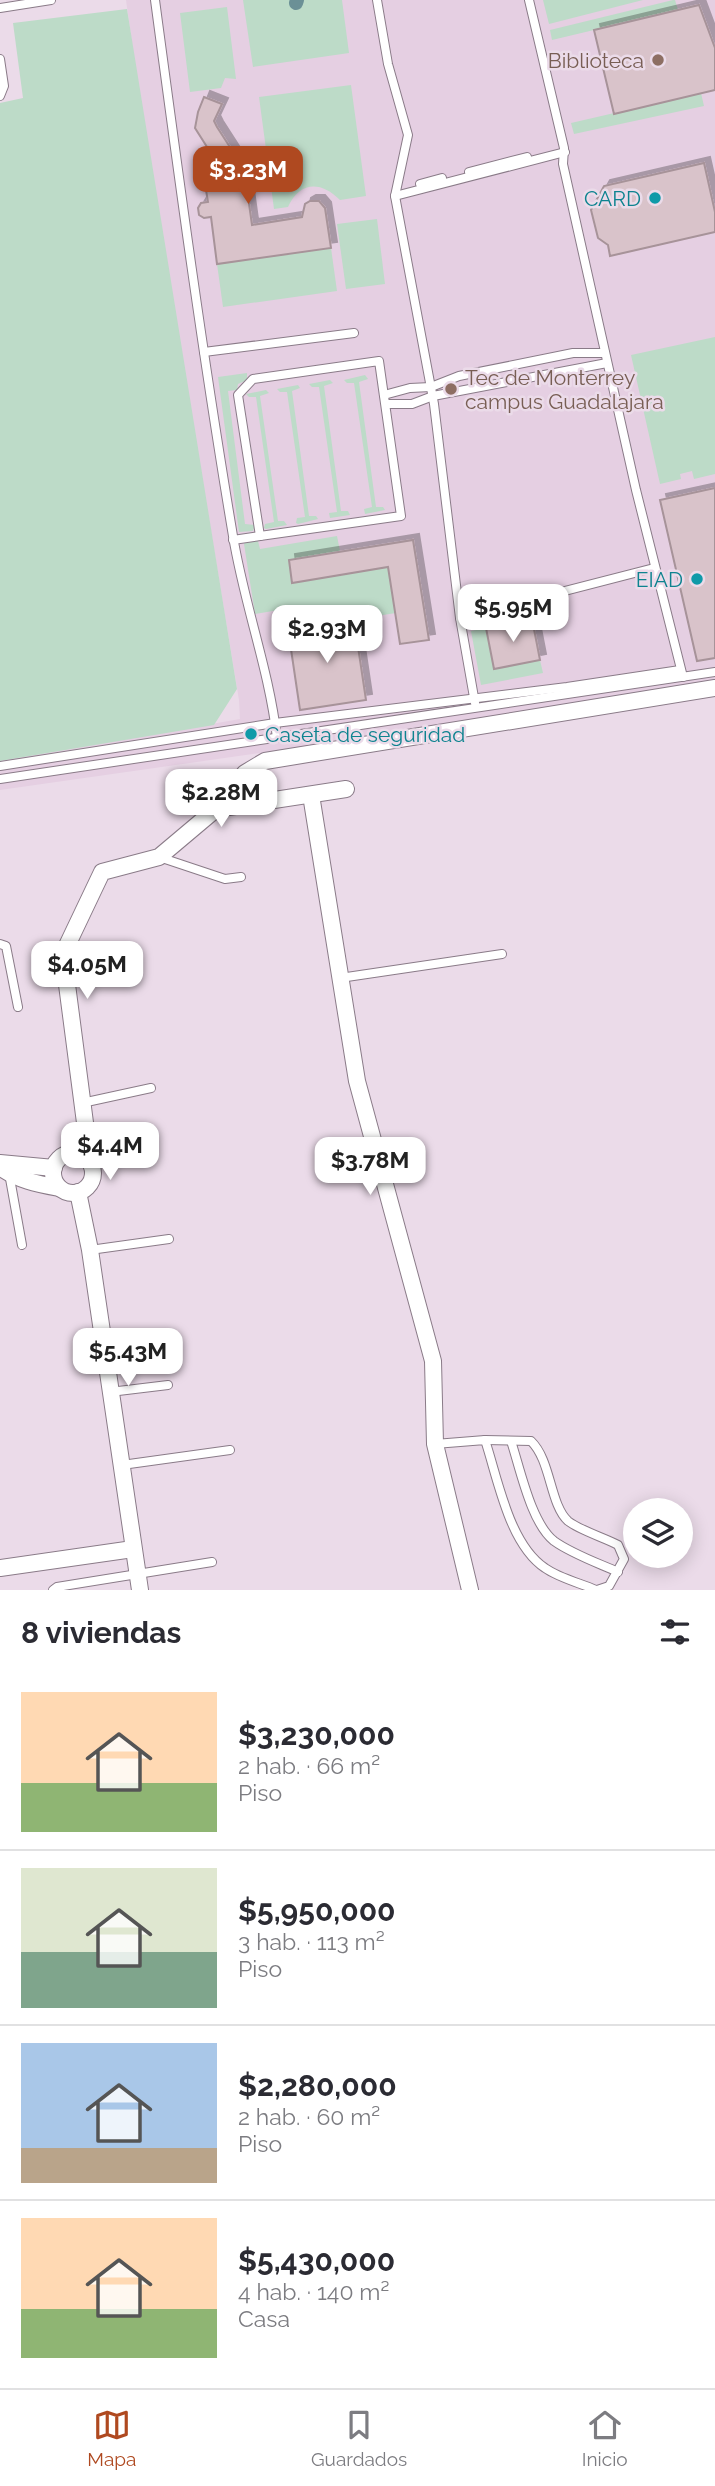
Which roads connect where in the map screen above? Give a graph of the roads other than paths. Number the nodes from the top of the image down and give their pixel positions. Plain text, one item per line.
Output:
1 (51, 0) edge
2 (155, 0) edge
3 (377, 0) edge
4 (529, 0) edge
5 (0, 8) edge
6 (0, 59) edge
7 (0, 96) edge
8 (565, 150) junction
9 (420, 184) dead end
10 (395, 196) junction
11 (354, 334) dead end
12 (204, 352) junction
13 (605, 353) junction
14 (607, 363) junction
15 (432, 391) junction
16 (385, 400) junction
17 (260, 536) junction
18 (233, 540) junction
19 (654, 568) junction
20 (460, 618) junction
21 (715, 672) edge
22 (681, 673) junction
23 (715, 688) edge
24 (474, 698) junction
25 (475, 709) junction
26 (275, 723) junction
27 (277, 738) junction
28 (0, 766) edge
29 (0, 779) edge
30 (346, 789) dead end
31 (311, 795) junction
32 (216, 809) junction
33 (159, 857) junction
34 (241, 877) dead end
35 (0, 944) edge
36 (123, 947) dead end
37 (63, 954) junction
38 (502, 954) dead end
39 (340, 978) junction
40 (18, 1007) dead end
41 (151, 1088) dead end
42 (81, 1103) junction
43 (85, 1130) junction
44 (68, 1154) junction
45 (90, 1161) junction
46 (5, 1167) edge
47 (54, 1168) junction
48 (59, 1188) junction
49 (78, 1192) junction
50 (169, 1239) dead end
51 (22, 1245) dead end
52 (90, 1250) junction
53 (168, 1385) dead end
54 (110, 1392) junction
55 (485, 1440) junction
56 (511, 1441) junction
57 (435, 1444) junction
58 (230, 1451) dead end
59 (121, 1466) junction
60 (133, 1549) junction
61 (212, 1562) dead end
62 (0, 1568) edge
63 (618, 1572) junction
64 (139, 1583) edge
65 (53, 1590) edge
66 (470, 1590) edge
67 (596, 1590) edge

1 - 5 lane
2 - 12 lane
3 - 10 lane
4 - 8 lane
6 - 7 lane
8 - 9 lane
8 - 10 lane
8 - 13 lane
10 - 15 lane
11 - 12 lane
12 - 18 lane
13 - 14 lane
13 - 15 lane
14 - 15 lane
14 - 19 lane
15 - 16 lane
15 - 16 lane
15 - 20 lane
16 - 17 lane
16 - 17 lane
17 - 18 lane
18 - 26 lane
19 - 20 lane
19 - 22 lane
20 - 24 lane
21 - 22 lane
22 - 24 lane
22 - 25 lane
23 - 32 street
24 - 25 lane
24 - 26 lane
25 - 27 lane
26 - 27 lane
26 - 28 lane
27 - 29 lane
30 - 31 street
31 - 32 street
31 - 39 street
32 - 33 street
33 - 34 lane
33 - 37 street
35 - 40 lane
36 - 37 lane
37 - 42 street
38 - 39 lane
39 - 57 street
41 - 42 lane
42 - 43 street
43 - 44 street
43 - 45 street
44 - 45 street
44 - 47 street
45 - 49 street
46 - 47 street
46 - 48 street
46 - 51 lane
47 - 48 street
48 - 49 street
49 - 52 street
50 - 52 lane
52 - 54 street
53 - 54 lane
54 - 59 street
55 - 56 lane
55 - 57 lane
55 - 67 lane
56 - 63 lane
56 - 63 lane
57 - 66 street
58 - 59 lane
59 - 60 street
60 - 62 street
60 - 64 street
61 - 64 lane
63 - 67 lane
64 - 65 lane

